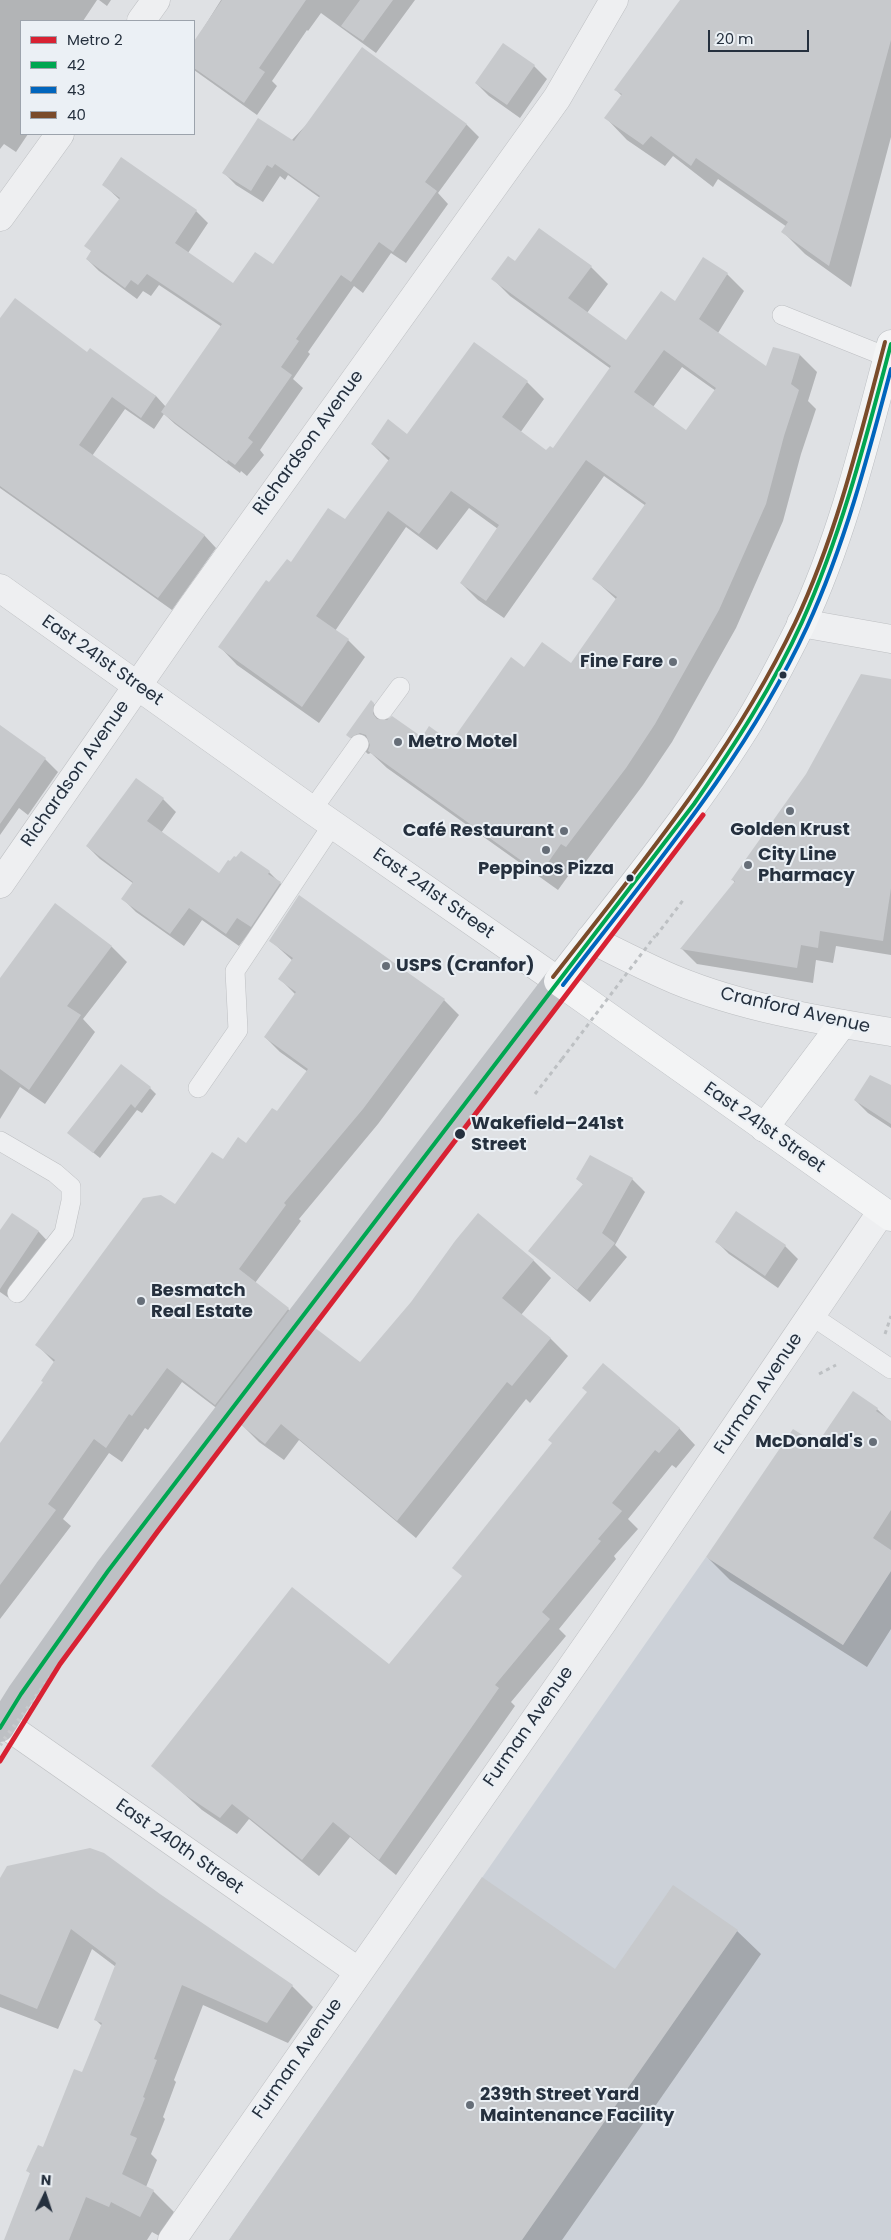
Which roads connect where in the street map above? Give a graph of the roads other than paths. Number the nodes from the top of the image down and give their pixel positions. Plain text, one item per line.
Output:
1 (156, 0) edge
2 (614, 0) edge
3 (142, 20) edge
4 (59, 135) edge
5 (0, 217) edge
6 (782, 315) dead end
7 (889, 350) edge
8 (0, 588) edge
9 (801, 623) junction
10 (891, 639) edge
11 (137, 686) junction
12 (400, 687) dead end
13 (383, 710) dead end
14 (359, 744) dead end
15 (322, 817) junction
16 (0, 884) edge
17 (590, 939) junction
18 (558, 981) junction
19 (842, 1024) junction
20 (891, 1032) edge
21 (198, 1088) dead end
22 (764, 1128) junction
23 (0, 1141) edge
24 (886, 1214) edge
25 (17, 1293) dead end
26 (812, 1316) junction
27 (891, 1369) edge
28 (1, 1724) edge
29 (359, 1972) junction
30 (172, 2240) edge

1 - 3 street
2 - 11 street, Richardson Avenue
4 - 5 street
6 - 7 lane
7 - 9 main road
8 - 11 street, East 241st Street
9 - 10 street
9 - 17 main road
11 - 15 street, East 241st Street
11 - 16 street, Richardson Avenue
12 - 13 lane
14 - 15 lane
15 - 18 street, East 241st Street
15 - 21 lane
17 - 18 main road
17 - 19 street, Cranford Avenue
18 - 22 main road, East 241st Street
18 - 28 main road
19 - 20 street, Cranford Avenue
19 - 22 main road
22 - 24 main road, East 241st Street
23 - 25 lane
24 - 26 street, Furman Avenue
26 - 27 lane
26 - 29 street, Furman Avenue
28 - 29 street, East 240th Street
29 - 30 street, Furman Avenue

